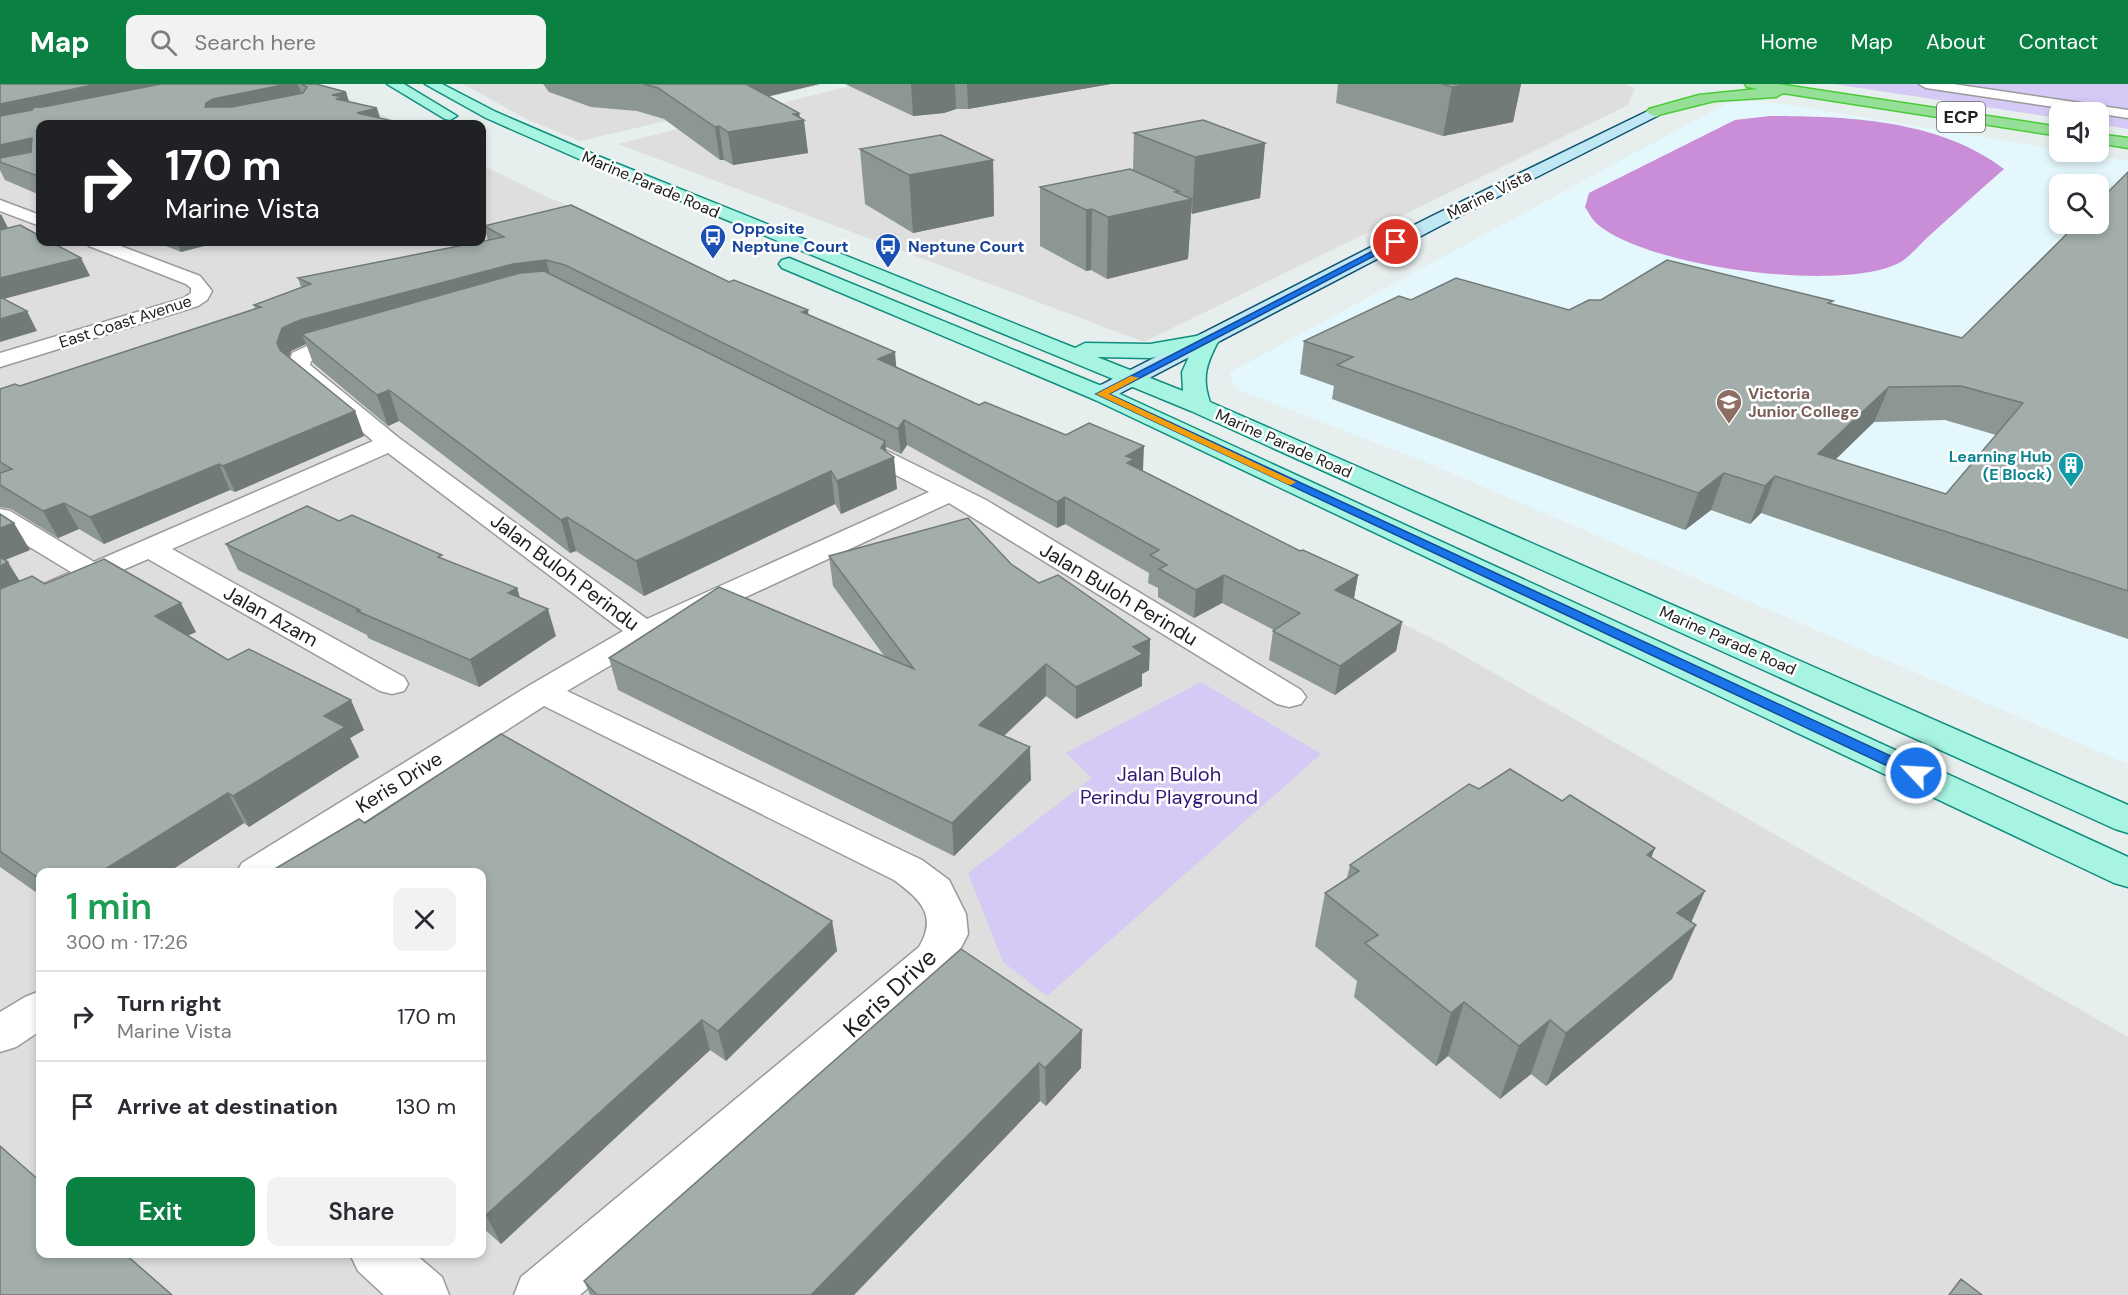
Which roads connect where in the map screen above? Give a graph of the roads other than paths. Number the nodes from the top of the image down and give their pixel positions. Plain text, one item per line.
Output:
1 (394, 84) edge
2 (432, 84) edge
3 (1752, 84) edge
4 (1832, 84) edge
5 (1926, 84) edge
6 (1667, 96) dead end
7 (1863, 101) junction
8 (1654, 112) junction
9 (2128, 114) edge
10 (2049, 116) edge
11 (458, 120) dead end
12 (2109, 126) edge
13 (2128, 129) edge
14 (2049, 130) edge
15 (2109, 139) edge
16 (2128, 142) edge
17 (0, 205) edge
18 (36, 229) edge
19 (105, 246) edge
20 (775, 258) dead end
21 (372, 334) edge
22 (1208, 340) junction
23 (1059, 348) junction
24 (0, 360) edge
25 (1134, 378) junction
26 (1101, 394) junction
27 (1199, 406) junction
28 (834, 434) edge
29 (390, 442) junction
30 (949, 493) junction
31 (0, 517) edge
32 (149, 548) junction
33 (92, 573) junction
34 (0, 614) edge
35 (644, 632) junction
36 (392, 684) dead end
37 (542, 692) junction
38 (1288, 697) dead end
39 (2128, 820) edge
40 (264, 868) edge
41 (2128, 873) edge
42 (36, 1012) edge
43 (0, 1035) edge
44 (381, 1258) edge
45 (423, 1295) edge
46 (540, 1295) edge

1 - 11 main road
2 - 23 main road, Marine Parade Road
3 - 7 highway, ECP
4 - 10 highway, ECP
5 - 9 street
6 - 8 highway
7 - 8 highway
7 - 14 highway, ECP
8 - 22 street, Marine Vista
12 - 13 highway
15 - 16 highway
17 - 18 street
19 - 24 street, East Coast Avenue
20 - 26 main road, Marine Parade Road
21 - 29 street, Jalan Buloh Perindu
22 - 23 main road
22 - 25 street, Marine Vista
22 - 27 main road
23 - 25 main road, Marine Parade Road
25 - 26 street, Marine Vista
25 - 27 main road, Marine Parade Road
26 - 41 main road, Marine Parade Road
27 - 39 main road, Marine Parade Road
28 - 30 street, Jalan Buloh Perindu
29 - 32 street
29 - 35 street, Jalan Buloh Perindu
30 - 35 street, Jalan Buloh Perindu
30 - 38 street, Jalan Buloh Perindu
31 - 33 street
32 - 33 street
32 - 36 street, Jalan Azam
33 - 34 street
35 - 37 street, Keris Drive
37 - 40 street, Keris Drive
37 - 46 street, Keris Drive
42 - 43 street
44 - 45 street

